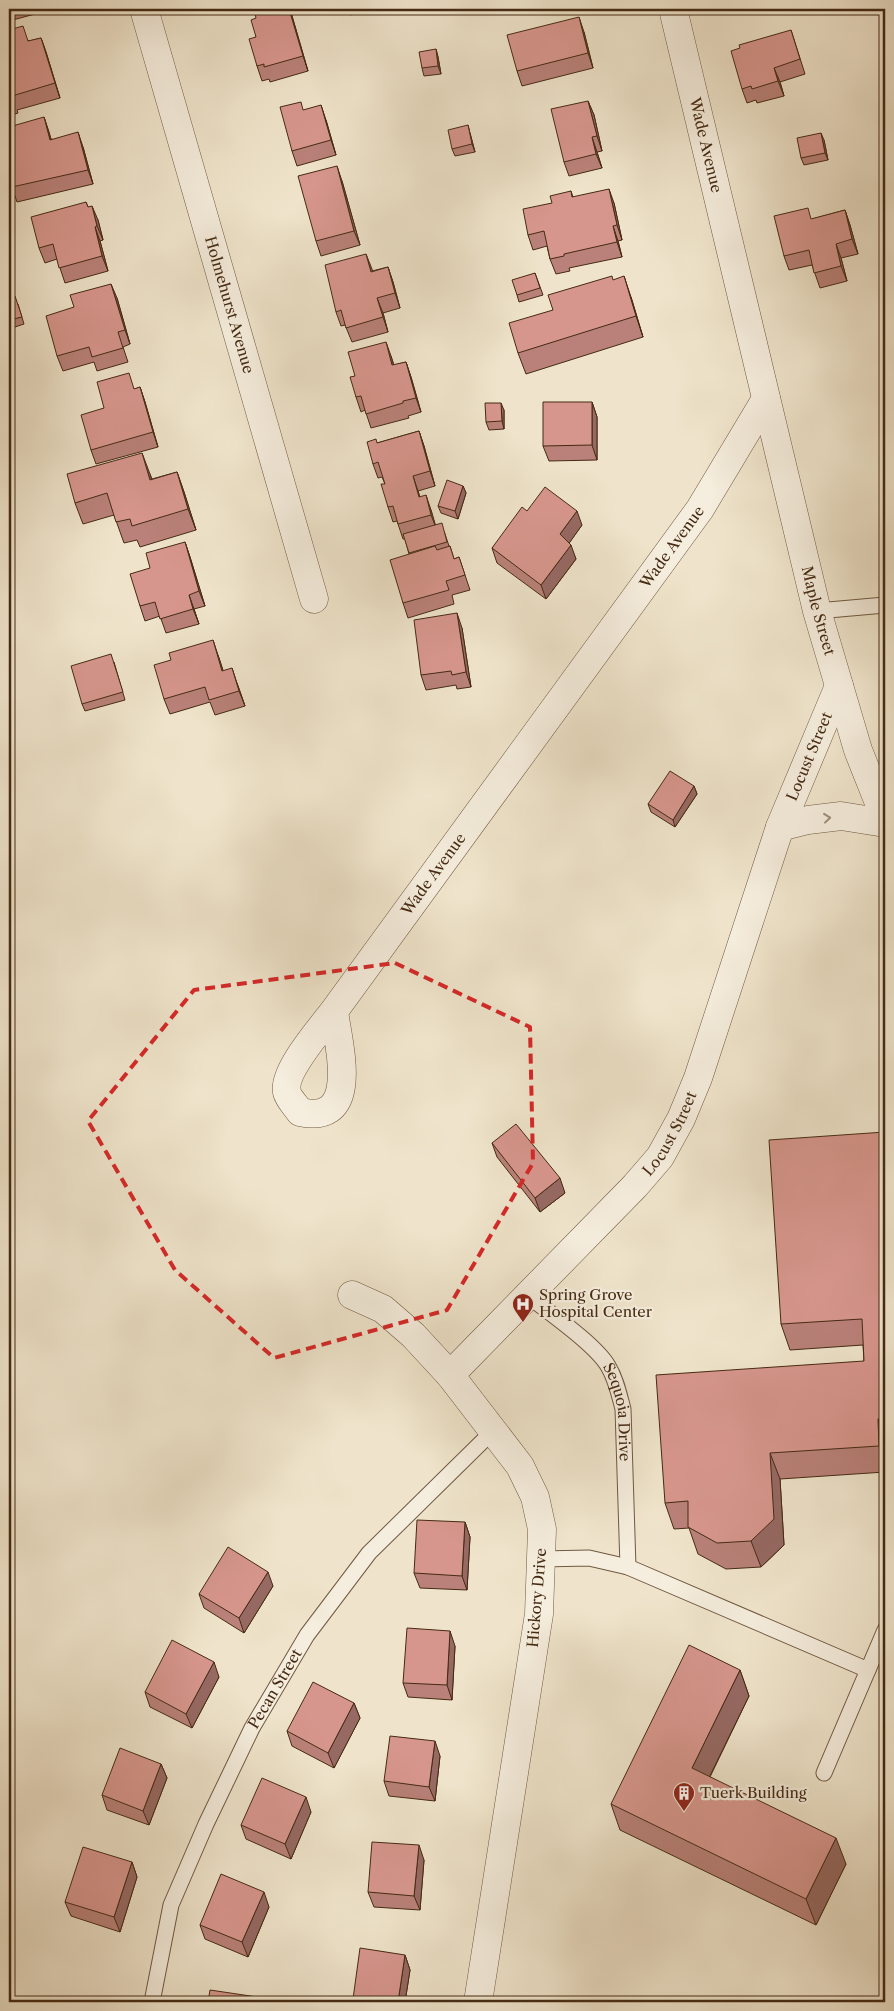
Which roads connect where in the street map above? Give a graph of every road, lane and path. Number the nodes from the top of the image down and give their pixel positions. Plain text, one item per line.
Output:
1 (144, 9) edge
2 (673, 9) edge
3 (766, 399) junction
4 (314, 599) dead end
5 (885, 606) edge
6 (817, 611) junction
7 (839, 686) junction
8 (885, 818) edge
9 (885, 823) edge
10 (780, 827) junction
11 (334, 1011) dead end
12 (352, 1295) dead end
13 (527, 1295) junction
14 (450, 1375) junction
15 (492, 1431) junction
16 (541, 1558) junction
17 (628, 1567) junction
18 (885, 1630) edge
19 (868, 1670) junction
20 (824, 1773) dead end
21 (152, 2002) edge
22 (478, 2002) edge

1 - 4 street, Holmehurst Avenue
2 - 3 street, Wade Avenue
3 - 6 street, Maple Street
3 - 11 street, Wade Avenue
5 - 6 lane
6 - 7 street, Maple Street
7 - 8 street, Maple Street
7 - 10 street, Locust Street
10 -> 9 street, Locust Street
10 - 13 street, Locust Street
12 - 14 street, Hickory Drive
13 - 14 street, Locust Street
13 - 17 lane, Sequoia Drive
14 - 15 street, Hickory Drive
15 - 16 street, Hickory Drive
15 - 21 lane, Pecan Street
16 - 17 lane
16 - 22 street, Hickory Drive
17 - 19 lane
18 - 19 lane
19 - 20 lane

